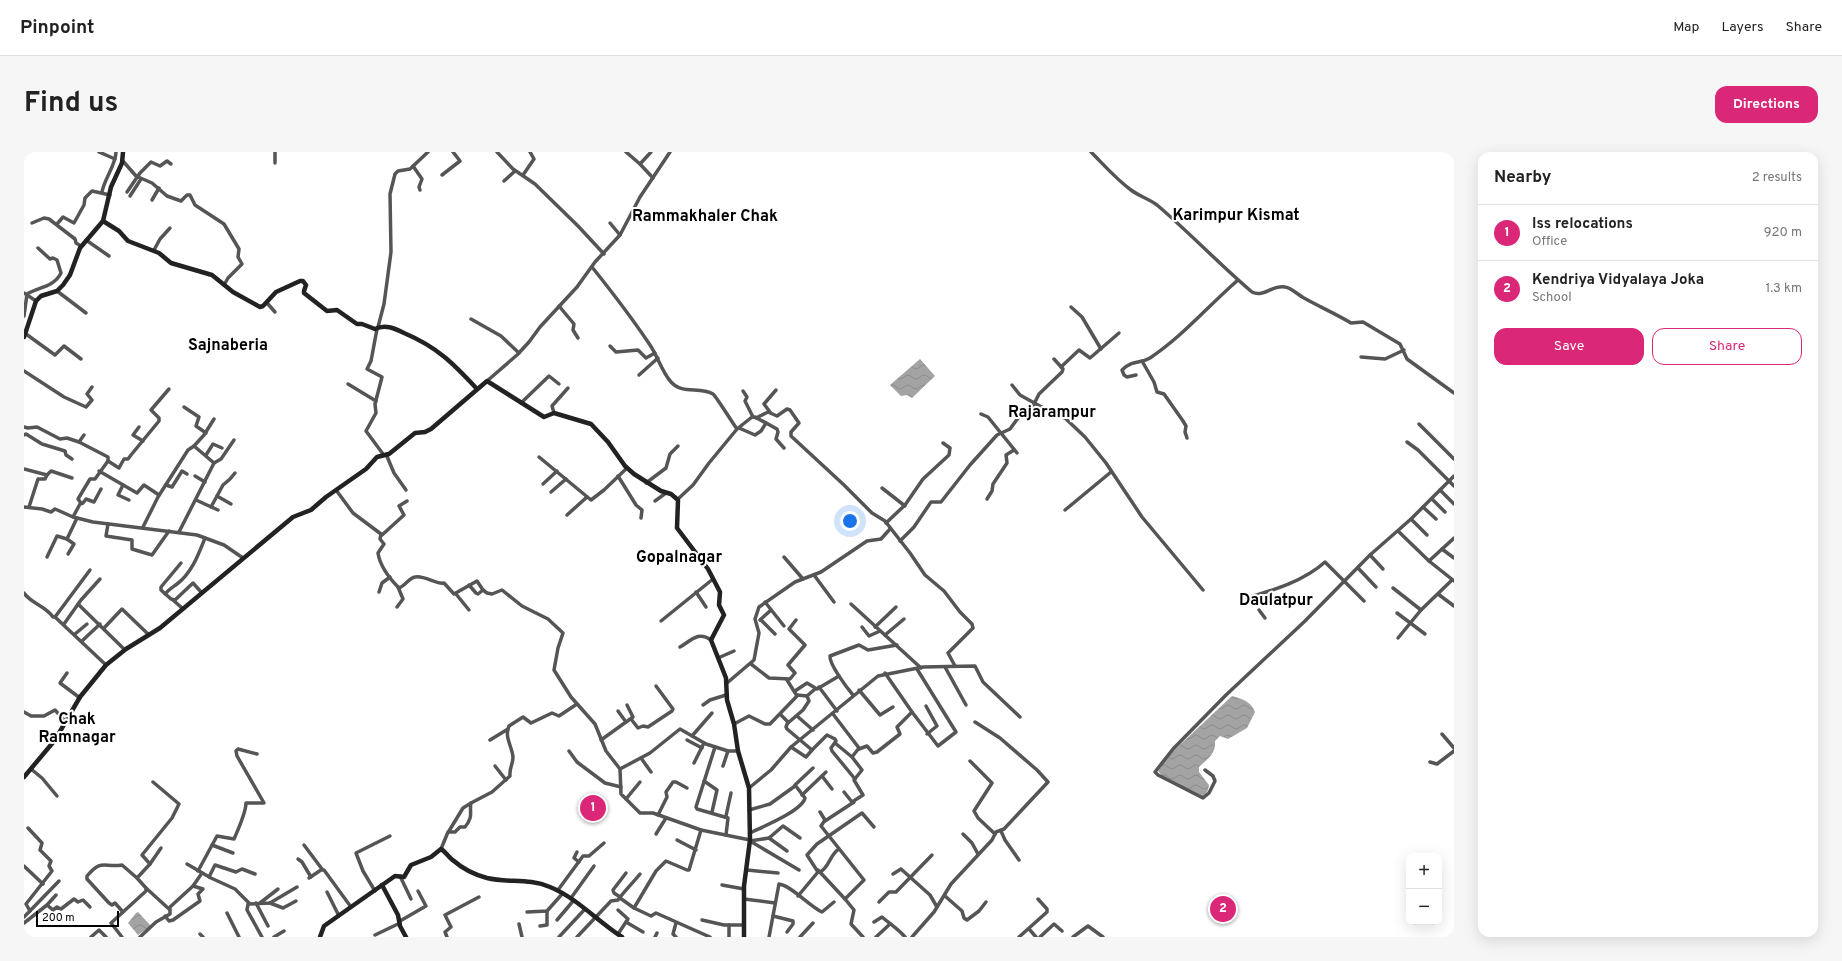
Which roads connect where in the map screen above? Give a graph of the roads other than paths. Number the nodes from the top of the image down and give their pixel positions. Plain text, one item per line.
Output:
1 (99, 152) edge
2 (116, 152) edge
3 (123, 152) edge
4 (275, 152) edge
5 (428, 152) edge
6 (453, 152) edge
7 (497, 152) edge
8 (530, 152) edge
9 (626, 152) edge
10 (650, 152) edge
11 (670, 152) edge
12 (1091, 152) edge
13 (115, 159) junction
14 (122, 160) junction
15 (275, 163) dead end
16 (171, 164) dead end
17 (640, 164) junction
18 (413, 166) junction
19 (515, 171) junction
20 (442, 175) dead end
21 (523, 175) junction
22 (140, 177) junction
23 (653, 178) junction
24 (504, 181) dead end
25 (159, 188) junction
26 (420, 190) dead end
27 (128, 192) dead end
28 (105, 193) junction
29 (130, 196) dead end
30 (152, 200) dead end
31 (103, 221) junction
32 (32, 223) dead end
33 (610, 223) dead end
34 (57, 224) junction
35 (170, 228) dead end
36 (620, 235) junction
37 (86, 240) junction
38 (79, 245) junction
39 (38, 248) dead end
40 (154, 250) junction
41 (604, 254) junction
42 (109, 256) dead end
43 (592, 267) junction
44 (1238, 280) junction
45 (224, 285) junction
46 (57, 291) junction
47 (30, 296) edge
48 (267, 303) junction
49 (559, 306) junction
50 (1070, 307) dead end
51 (275, 312) dead end
52 (86, 313) dead end
53 (24, 316) edge
54 (471, 320) dead end
55 (377, 328) junction
56 (1119, 333) dead end
57 (25, 336) edge
58 (578, 338) dead end
59 (610, 346) dead end
60 (1101, 349) junction
61 (1404, 350) junction
62 (519, 353) junction
63 (655, 353) junction
64 (1361, 357) dead end
65 (658, 358) junction
66 (81, 359) dead end
67 (1054, 359) dead end
68 (1142, 361) junction
69 (1061, 366) junction
70 (24, 371) edge
71 (639, 375) dead end
72 (1136, 375) dead end
73 (487, 381) junction
74 (348, 384) dead end
75 (559, 384) dead end
76 (1012, 386) dead end
77 (92, 387) dead end
78 (568, 388) dead end
79 (169, 389) dead end
80 (477, 390) junction
81 (776, 390) dead end
82 (743, 391) dead end
83 (1454, 393) edge
84 (376, 401) junction
85 (521, 403) junction
86 (1034, 403) junction
87 (184, 408) dead end
88 (770, 412) junction
89 (554, 413) junction
90 (981, 414) dead end
91 (755, 417) junction
92 (214, 419) dead end
93 (766, 423) junction
94 (1419, 424) dead end
95 (24, 427) edge
96 (139, 427) dead end
97 (738, 429) junction
98 (206, 433) junction
99 (1001, 433) junction
100 (24, 435) edge
101 (84, 435) dead end
102 (1187, 438) dead end
103 (234, 440) dead end
104 (79, 442) junction
105 (143, 442) junction
106 (1407, 442) dead end
107 (943, 443) dead end
108 (194, 446) junction
109 (678, 446) dead end
110 (222, 448) dead end
111 (784, 448) dead end
112 (384, 454) junction
113 (206, 455) junction
114 (539, 457) dead end
115 (72, 459) dead end
116 (1454, 459) edge
117 (108, 461) junction
118 (214, 463) junction
119 (626, 468) junction
120 (24, 469) edge
121 (99, 471) junction
122 (557, 471) junction
123 (235, 472) dead end
124 (1111, 472) junction
125 (187, 474) dead end
126 (47, 475) junction
127 (195, 476) dead end
128 (618, 476) junction
129 (1454, 476) edge
130 (72, 478) dead end
131 (566, 479) junction
132 (1449, 481) junction
133 (205, 482) junction
134 (646, 483) junction
135 (543, 484) dead end
136 (123, 485) junction
137 (166, 485) junction
138 (1454, 486) edge
139 (882, 488) dead end
140 (101, 489) dead end
141 (336, 490) junction
142 (406, 490) dead end
143 (1440, 490) junction
144 (551, 492) dead end
145 (666, 493) junction
146 (159, 495) junction
147 (217, 496) junction
148 (587, 497) junction
149 (1432, 498) junction
150 (987, 499) dead end
151 (129, 500) dead end
152 (196, 500) junction
153 (406, 500) dead end
154 (678, 500) junction
155 (655, 501) dead end
156 (81, 503) junction
157 (231, 504) dead end
158 (1454, 504) edge
159 (905, 506) junction
160 (26, 507) edge
161 (211, 507) junction
162 (1423, 507) junction
163 (218, 510) dead end
164 (1065, 510) dead end
165 (1445, 512) dead end
166 (567, 515) dead end
167 (75, 518) junction
168 (642, 518) dead end
169 (1411, 519) junction
170 (1436, 519) dead end
171 (886, 523) junction
172 (108, 524) junction
173 (143, 527) junction
174 (889, 530) junction
175 (169, 531) junction
176 (1398, 531) junction
177 (179, 532) junction
178 (382, 535) junction
179 (1427, 535) dead end
180 (205, 538) junction
181 (1454, 538) edge
182 (67, 540) junction
183 (900, 541) junction
184 (1442, 549) junction
185 (68, 554) dead end
186 (1370, 555) junction
187 (47, 557) dead end
188 (784, 557) dead end
189 (243, 558) junction
190 (1454, 558) edge
191 (1428, 562) junction
192 (181, 563) dead end
193 (1358, 568) junction
194 (1383, 569) dead end
195 (90, 570) dead end
196 (814, 575) junction
197 (390, 577) junction
198 (802, 577) junction
199 (713, 578) junction
200 (100, 579) dead end
201 (1453, 580) edge
202 (1345, 581) junction
203 (469, 585) junction
204 (398, 587) junction
205 (1376, 587) dead end
206 (1393, 588) dead end
207 (483, 590) junction
208 (1203, 590) dead end
209 (24, 592) edge
210 (379, 592) dead end
211 (696, 592) junction
212 (202, 593) junction
213 (165, 594) junction
214 (456, 594) junction
215 (1438, 594) junction
216 (1247, 598) dead end
217 (173, 600) junction
218 (1364, 601) dead end
219 (765, 602) junction
220 (834, 602) dead end
221 (78, 604) junction
222 (851, 604) dead end
223 (1454, 606) edge
224 (397, 607) dead end
225 (706, 607) dead end
226 (896, 607) dead end
227 (182, 608) junction
228 (469, 610) dead end
229 (771, 610) junction
230 (1259, 610) dead end
231 (1421, 610) junction
232 (1397, 613) dead end
233 (55, 617) junction
234 (1265, 618) dead end
235 (904, 619) dead end
236 (761, 620) junction
237 (796, 620) dead end
238 (661, 621) dead end
239 (64, 624) junction
240 (87, 624) dead end
241 (100, 624) junction
242 (756, 624) junction
243 (1410, 624) junction
244 (784, 626) dead end
245 (862, 627) dead end
246 (875, 627) junction
247 (104, 628) junction
248 (880, 631) junction
249 (75, 634) junction
250 (775, 634) dead end
251 (1425, 634) dead end
252 (149, 635) junction
253 (885, 635) junction
254 (1398, 638) dead end
255 (711, 640) junction
256 (82, 641) junction
257 (897, 645) junction
258 (680, 647) dead end
259 (125, 650) junction
260 (734, 651) dead end
261 (718, 658) junction
262 (751, 664) junction
263 (106, 665) junction
264 (955, 666) junction
265 (945, 667) junction
266 (919, 668) junction
267 (68, 673) dead end
268 (885, 673) junction
269 (839, 676) junction
270 (787, 680) junction
271 (727, 683) junction
272 (656, 686) dead end
273 (819, 687) junction
274 (815, 689) junction
275 (859, 690) junction
276 (796, 693) junction
277 (726, 695) junction
278 (853, 695) junction
279 (807, 696) junction
280 (80, 698) junction
281 (577, 704) junction
282 (627, 705) dead end
283 (702, 705) dead end
284 (966, 705) dead end
285 (926, 706) dead end
286 (893, 707) dead end
287 (836, 710) junction
288 (618, 711) dead end
289 (24, 712) edge
290 (912, 712) junction
291 (712, 713) dead end
292 (833, 714) junction
293 (781, 715) junction
294 (798, 716) junction
295 (1020, 717) dead end
296 (631, 719) junction
297 (66, 722) junction
298 (626, 722) junction
299 (975, 722) dead end
300 (788, 723) junction
301 (734, 724) junction
302 (508, 729) junction
303 (813, 730) junction
304 (927, 734) junction
305 (1442, 734) dead end
306 (692, 736) junction
307 (490, 740) dead end
308 (602, 740) junction
309 (687, 740) dead end
310 (799, 740) junction
311 (704, 743) junction
312 (835, 743) junction
313 (715, 747) junction
314 (791, 747) junction
315 (702, 748) junction
316 (1454, 748) edge
317 (812, 750) junction
318 (859, 750) junction
319 (568, 751) dead end
320 (728, 751) junction
321 (738, 751) junction
322 (1454, 751) edge
323 (257, 754) dead end
324 (852, 757) junction
325 (641, 758) junction
326 (970, 761) dead end
327 (1430, 762) dead end
328 (694, 764) dead end
329 (495, 766) dead end
330 (724, 766) dead end
331 (813, 768) dead end
332 (31, 769) junction
333 (620, 769) junction
334 (1205, 770) dead end
335 (651, 772) dead end
336 (826, 772) dead end
337 (822, 776) junction
338 (24, 777) edge
339 (855, 778) junction
340 (506, 780) junction
341 (704, 781) junction
342 (153, 782) dead end
343 (640, 782) dead end
344 (795, 786) junction
345 (621, 787) junction
346 (687, 788) dead end
347 (749, 788) junction
348 (832, 789) dead end
349 (844, 792) dead end
350 (731, 793) dead end
351 (802, 795) junction
352 (57, 796) dead end
353 (626, 799) junction
354 (854, 802) junction
355 (471, 803) junction
356 (749, 810) junction
357 (712, 812) junction
358 (820, 812) dead end
359 (658, 815) junction
360 (726, 816) junction
361 (666, 818) junction
362 (825, 821) junction
363 (874, 827) dead end
364 (28, 828) dead end
365 (701, 830) junction
366 (449, 831) junction
367 (1001, 831) junction
368 (750, 833) junction
369 (656, 834) dead end
370 (726, 834) junction
371 (963, 834) dead end
372 (995, 834) junction
373 (390, 836) dead end
374 (828, 836) junction
375 (769, 838) junction
376 (800, 838) dead end
377 (677, 840) dead end
378 (750, 841) junction
379 (604, 843) dead end
380 (212, 845) junction
381 (304, 845) dead end
382 (161, 848) dead end
383 (441, 849) junction
384 (839, 849) junction
385 (696, 850) junction
386 (786, 851) dead end
387 (577, 852) dead end
388 (233, 853) dead end
389 (978, 854) junction
390 (932, 855) dead end
391 (298, 859) dead end
392 (1019, 860) dead end
393 (578, 862) junction
394 (150, 864) junction
395 (187, 864) dead end
396 (24, 866) edge
397 (594, 866) dead end
398 (322, 869) junction
399 (747, 870) junction
400 (799, 870) dead end
401 (819, 871) junction
402 (200, 872) junction
403 (626, 873) dead end
404 (778, 873) dead end
405 (255, 874) dead end
406 (640, 874) dead end
407 (893, 874) dead end
408 (400, 876) junction
409 (209, 877) junction
410 (137, 878) junction
411 (911, 878) junction
412 (59, 881) dead end
413 (43, 884) junction
414 (382, 885) junction
415 (722, 885) dead end
416 (193, 886) junction
417 (297, 887) dead end
418 (146, 888) junction
419 (278, 889) dead end
420 (744, 889) junction
421 (375, 891) junction
422 (418, 891) dead end
423 (327, 892) dead end
424 (560, 892) junction
425 (56, 895) dead end
426 (798, 896) junction
427 (945, 896) junction
428 (479, 897) dead end
429 (620, 897) junction
430 (411, 899) dead end
431 (573, 899) junction
432 (744, 899) junction
433 (845, 899) junction
434 (1038, 899) dead end
435 (296, 901) dead end
436 (834, 902) dead end
437 (879, 902) dead end
438 (986, 902) dead end
439 (249, 903) junction
440 (258, 903) junction
441 (270, 903) junction
442 (775, 903) junction
443 (47, 905) junction
444 (90, 907) dead end
445 (351, 907) junction
446 (937, 907) junction
447 (634, 908) junction
448 (169, 909) junction
449 (585, 909) junction
450 (618, 910) dead end
451 (30, 911) junction
452 (547, 911) junction
453 (123, 912) junction
454 (527, 912) dead end
455 (227, 913) dead end
456 (165, 916) junction
457 (339, 916) junction
458 (773, 916) junction
459 (24, 917) edge
460 (596, 918) junction
461 (556, 920) dead end
462 (702, 920) dead end
463 (400, 922) junction
464 (626, 922) junction
465 (874, 922) dead end
466 (24, 923) edge
467 (676, 923) junction
468 (813, 923) dead end
469 (519, 924) dead end
470 (890, 924) junction
471 (729, 925) junction
472 (744, 925) junction
473 (268, 926) dead end
474 (540, 926) dead end
475 (1029, 929) junction
476 (284, 931) dead end
477 (1062, 931) dead end
478 (643, 932) dead end
479 (788, 932) dead end
480 (657, 933) dead end
481 (618, 934) junction
482 (375, 935) dead end
483 (861, 935) edge
484 (91, 937) edge
485 (106, 937) edge
486 (122, 937) edge
487 (140, 937) edge
488 (239, 937) edge
489 (262, 937) edge
490 (274, 937) edge
491 (321, 937) edge
492 (406, 937) edge
493 (447, 937) edge
494 (522, 937) edge
495 (559, 937) edge
496 (577, 937) edge
497 (622, 937) edge
498 (655, 937) edge
499 (676, 937) edge
500 (710, 937) edge
501 (729, 937) edge
502 (744, 937) edge
503 (769, 937) edge
504 (800, 937) edge
505 (856, 937) edge
506 (876, 937) edge
507 (905, 937) edge
508 (912, 937) edge
509 (1019, 937) edge
510 (1036, 937) edge
511 (1040, 937) edge
512 (1073, 937) edge
513 (1103, 937) edge

1 - 13 street
2 - 13 street
3 - 14 street
4 - 15 street
5 - 18 street
6 - 20 street
7 - 19 street
8 - 21 street
9 - 17 street
10 - 17 street
11 - 23 street
12 - 44 street
13 - 28 street
14 - 22 street
14 - 28 street
16 - 22 street
17 - 23 street
18 - 26 street
18 - 55 street
19 - 21 street
19 - 24 street
21 - 41 street
22 - 25 street
22 - 27 street
22 - 29 street
23 - 36 street
25 - 30 street
25 - 45 street
28 - 31 street
28 - 34 street
31 - 37 street
31 - 40 street
32 - 34 street
33 - 36 street
34 - 38 street
35 - 40 street
36 - 41 street
37 - 38 street
37 - 42 street
38 - 46 street
39 - 47 street
40 - 45 street
41 - 43 street
43 - 49 street
43 - 63 street
44 - 61 street
44 - 68 street
45 - 48 street
46 - 47 street
46 - 52 street
47 - 53 street
47 - 57 street
48 - 51 street
48 - 55 street
49 - 58 street
49 - 62 street
50 - 60 street
54 - 62 street
55 - 80 street
55 - 84 street
56 - 60 street
57 - 66 street
59 - 63 street
60 - 69 street
61 - 64 street
61 - 83 street
62 - 73 street
63 - 65 street
65 - 71 street
65 - 97 street
67 - 69 street
68 - 72 street
68 - 102 street
69 - 86 street
70 - 77 street
73 - 80 street
73 - 85 street
74 - 84 street
75 - 85 street
76 - 86 street
78 - 89 street
79 - 105 street
80 - 112 street
81 - 88 street
82 - 91 street
84 - 112 street
85 - 89 street
86 - 99 street
86 - 124 street
87 - 98 street
88 - 91 street
88 - 171 street
89 - 119 street
90 - 99 street
91 - 93 street
91 - 97 street
92 - 98 street
93 - 97 street
93 - 111 street
94 - 116 street
95 - 104 street
96 - 105 street
97 - 154 street
98 - 108 street
99 - 150 street
99 - 183 street
100 - 115 street
101 - 104 street
103 - 118 street
104 - 117 street
105 - 117 street
106 - 132 street
107 - 159 street
108 - 113 street
108 - 137 street
109 - 134 street
110 - 113 street
112 - 141 street
112 - 142 street
113 - 118 street
114 - 122 street
117 - 121 street
118 - 133 street
119 - 128 street
119 - 134 street
120 - 126 street
121 - 136 street
121 - 156 street
122 - 131 street
122 - 135 street
123 - 147 street
124 - 164 street
124 - 208 street
125 - 137 street
126 - 130 street
126 - 160 street
127 - 133 street
128 - 148 street
128 - 168 street
129 - 132 street
131 - 144 street
131 - 148 street
132 - 138 street
132 - 143 street
133 - 152 street
134 - 145 street
136 - 146 street
136 - 151 street
137 - 146 street
139 - 159 street
140 - 156 street
141 - 178 street
141 - 189 street
143 - 149 street
143 - 158 street
145 - 154 street
145 - 155 street
146 - 173 street
147 - 157 street
147 - 161 street
148 - 166 street
149 - 162 street
149 - 165 street
152 - 161 street
152 - 177 street
153 - 178 street
154 - 199 street
156 - 167 street
159 - 171 street
160 - 167 street
161 - 163 street
162 - 169 street
162 - 170 street
167 - 172 street
167 - 182 street
169 - 176 street
169 - 179 street
171 - 174 street
172 - 173 street
172 - 175 street
173 - 175 street
174 - 183 street
174 - 196 street
175 - 177 street
176 - 186 street
176 - 191 street
177 - 180 street
178 - 197 street
180 - 189 street
180 - 213 street
181 - 184 street
182 - 185 street
182 - 187 street
183 - 264 street
184 - 190 street
184 - 191 street
186 - 193 street
186 - 194 street
188 - 198 street
189 - 212 street
191 - 201 street
192 - 213 street
193 - 202 street
193 - 205 street
195 - 233 street
196 - 198 street
196 - 220 street
197 - 204 street
197 - 210 street
198 - 219 street
199 - 211 street
199 - 255 street
200 - 221 street
201 - 215 street
202 - 216 street
202 - 218 street
202 - 334 street
203 - 207 street
203 - 207 street
203 - 214 street
204 - 214 street
204 - 224 street
206 - 231 street
207 - 281 street
209 - 233 street
211 - 225 street
211 - 238 street
212 - 217 street
212 - 227 street
213 - 217 street
214 - 228 street
215 - 223 street
215 - 231 street
217 - 227 street
219 - 229 street
219 - 242 street
221 - 239 street
221 - 241 street
222 - 246 street
226 - 246 street
227 - 252 street
229 - 236 street
229 - 244 street
230 - 234 street
231 - 243 street
232 - 243 street
233 - 239 street
235 - 253 street
236 - 242 street
236 - 250 street
237 - 270 street
239 - 249 street
240 - 249 street
241 - 247 street
241 - 256 street
242 - 262 street
243 - 251 street
243 - 254 street
245 - 248 street
246 - 248 street
247 - 252 street
247 - 259 street
248 - 253 street
249 - 256 street
252 - 259 street
253 - 257 street
255 - 258 street
255 - 261 street
256 - 263 street
257 - 266 street
257 - 269 street
259 - 263 street
260 - 261 street
261 - 271 street
262 - 270 street
262 - 271 street
263 - 280 street
264 - 265 street
264 - 295 street
265 - 266 street
265 - 284 street
266 - 268 street
266 - 304 street
267 - 280 street
268 - 275 street
268 - 290 street
269 - 273 street
269 - 278 street
270 - 276 street
271 - 277 street
272 - 296 street
273 - 274 street
273 - 287 street
274 - 276 street
274 - 279 street
275 - 278 street
275 - 286 street
276 - 279 street
276 - 293 street
277 - 283 street
277 - 301 street
278 - 287 street
279 - 294 street
280 - 297 street
281 - 302 street
281 - 308 street
282 - 296 street
285 - 304 street
287 - 292 street
288 - 298 street
289 - 297 street
290 - 304 street
290 - 318 street
291 - 306 street
292 - 303 street
292 - 318 street
293 - 300 street
293 - 301 street
294 - 300 street
294 - 303 street
296 - 298 street
297 - 332 street
298 - 308 street
299 - 367 street
300 - 310 street
301 - 321 street
302 - 307 street
302 - 340 street
303 - 310 street
305 - 316 street
306 - 311 street
306 - 325 street
308 - 333 street
309 - 315 street
310 - 314 street
310 - 317 street
311 - 313 street
311 - 315 street
312 - 317 street
312 - 324 street
312 - 339 street
313 - 320 street
313 - 341 street
314 - 317 street
314 - 347 street
315 - 328 street
318 - 324 street
319 - 345 street
320 - 321 street
320 - 330 street
321 - 347 street
322 - 327 street
323 - 380 street
324 - 339 street
325 - 333 street
325 - 335 street
326 - 372 street
329 - 340 street
331 - 344 street
332 - 338 street
332 - 352 street
333 - 345 street
336 - 337 street
337 - 348 street
337 - 351 street
339 - 354 street
340 - 355 street
341 - 357 street
341 - 357 street
342 - 394 street
343 - 353 street
344 - 351 street
344 - 356 street
345 - 353 street
346 - 359 street
347 - 356 street
349 - 354 street
350 - 360 street
351 - 368 street
353 - 359 street
354 - 362 street
355 - 366 street
355 - 366 street
356 - 368 street
357 - 360 street
358 - 362 street
359 - 361 street
360 - 370 street
361 - 365 street
361 - 369 street
362 - 374 street
363 - 374 street
364 - 413 street
365 - 370 street
365 - 385 street
366 - 383 street
367 - 372 street
367 - 392 street
368 - 378 street
370 - 378 street
371 - 389 street
372 - 389 street
373 - 421 street
374 - 384 street
374 - 401 street
375 - 376 street
375 - 378 street
375 - 386 street
377 - 385 street
378 - 399 street
378 - 400 street
379 - 393 street
380 - 388 street
380 - 402 street
381 - 398 street
382 - 394 street
383 - 408 street
383 - 424 street
384 - 401 street
384 - 433 street
385 - 447 street
387 - 393 street
389 - 427 street
390 - 411 street
391 - 398 street
393 - 424 street
394 - 410 street
395 - 402 street
396 - 413 street
397 - 431 street
398 - 445 street
399 - 404 street
399 - 420 street
401 - 426 street
401 - 433 street
402 - 409 street
402 - 416 street
403 - 429 street
405 - 409 street
406 - 429 street
407 - 411 street
408 - 414 street
408 - 430 street
409 - 439 street
410 - 418 street
410 - 453 street
411 - 437 street
411 - 446 street
412 - 451 street
413 - 451 street
414 - 421 street
414 - 463 street
415 - 420 street
416 - 448 street
416 - 456 street
417 - 441 street
418 - 448 street
418 - 453 street
419 - 440 street
420 - 432 street
421 - 445 street
422 - 463 street
423 - 457 street
424 - 431 street
424 - 452 street
425 - 443 street
426 - 436 street
426 - 442 street
427 - 438 street
427 - 446 street
428 - 493 street
429 - 447 street
429 - 460 street
431 - 449 street
431 - 461 street
432 - 442 street
432 - 472 street
433 - 483 street
434 - 475 street
435 - 441 street
439 - 440 street
439 - 489 street
440 - 441 street
440 - 473 street
442 - 458 street
443 - 444 street
443 - 466 street
445 - 457 street
446 - 508 street
447 - 467 street
448 - 456 street
449 - 460 street
449 - 495 street
450 - 464 street
451 - 459 street
452 - 454 street
452 - 474 street
453 - 486 street
455 - 488 street
456 - 487 street
457 - 491 street
458 - 479 street
458 - 503 street
460 - 481 street
460 - 496 street
462 - 471 street
463 - 482 street
463 - 492 street
464 - 478 street
464 - 481 street
465 - 470 street
467 - 499 street
467 - 500 street
468 - 504 street
469 - 494 street
470 - 506 street
470 - 507 street
471 - 472 street
471 - 501 street
472 - 502 street
475 - 509 street
475 - 510 street
476 - 490 street
477 - 511 street
480 - 498 street
481 - 497 street
483 - 505 street
484 - 485 street
512 - 513 street

